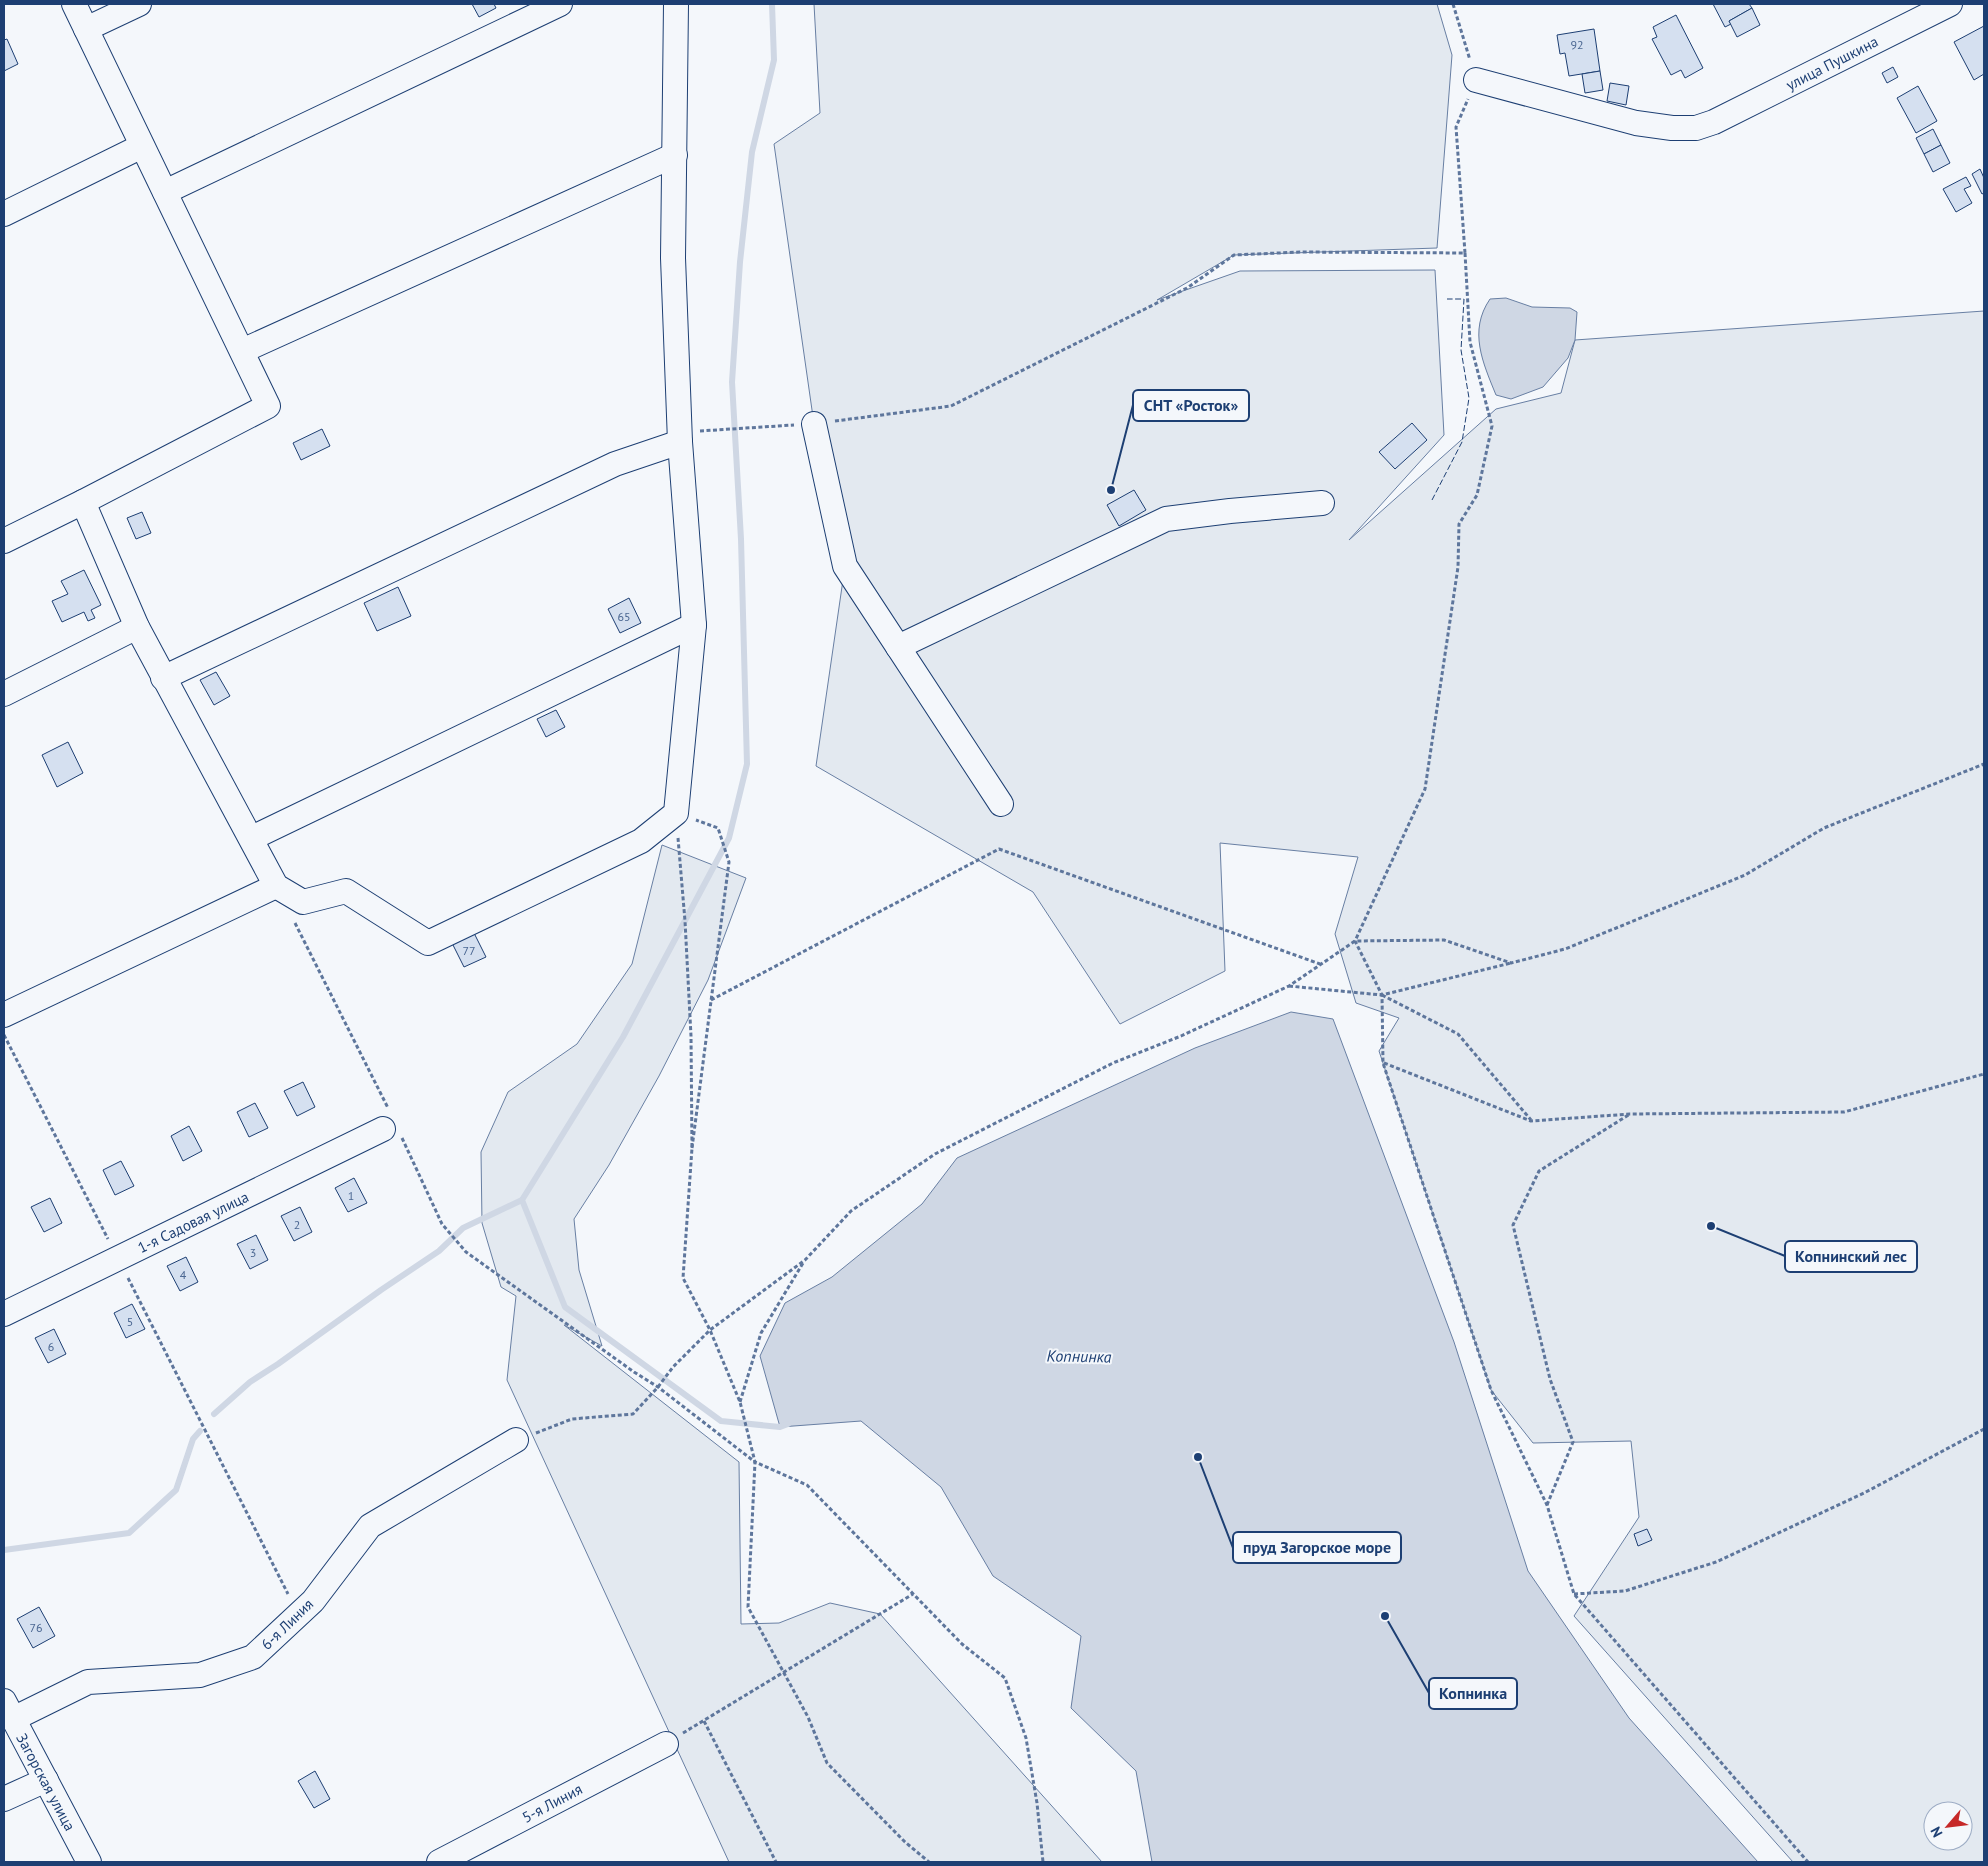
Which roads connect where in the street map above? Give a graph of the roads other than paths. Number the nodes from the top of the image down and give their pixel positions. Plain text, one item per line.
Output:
1 (74, 4) edge
2 (139, 4) edge
3 (560, 4) edge
4 (676, 4) edge
5 (1950, 4) edge
6 (86, 29) junction
7 (1476, 80) road end
8 (142, 146) junction
9 (675, 155) junction
10 (165, 192) junction
11 (4, 214) edge
12 (242, 352) junction
13 (814, 424) road end
14 (680, 442) junction
15 (83, 502) junction
16 (1322, 503) dead end
17 (4, 541) edge
18 (694, 625) junction
19 (137, 627) junction
20 (898, 647) junction
21 (163, 678) junction
22 (4, 694) edge
23 (1001, 804) dead end
24 (252, 838) junction
25 (276, 886) junction
26 (4, 1015) edge
27 (391, 1125) road end
28 (4, 1314) edge
29 (516, 1440) road end
30 (8, 1710) edge
31 (666, 1744) road end
32 (46, 1780) junction
33 (4, 1799) edge
34 (89, 1862) edge
35 (439, 1862) edge

1 - 6 street
2 - 6 street
3 - 10 street
4 - 9 street
5 - 7 street, улица Пушкина
6 - 8 street
8 - 10 street
8 - 11 street
9 - 12 street
9 - 14 street
10 - 12 street
12 - 15 street
13 - 20 street
14 - 18 street
14 - 21 street
15 - 17 street
15 - 19 street
16 - 20 street
18 - 24 street
18 - 25 street
19 - 21 street
19 - 22 street
20 - 23 street
21 - 24 street
24 - 25 street
25 - 26 street
27 - 28 street, 1-я Садовая улица
29 - 30 street, 6-я Линия
30 - 32 street, Загорская улица
31 - 35 street, 5-я Линия
32 - 33 street
32 - 34 street, Загорская улица

